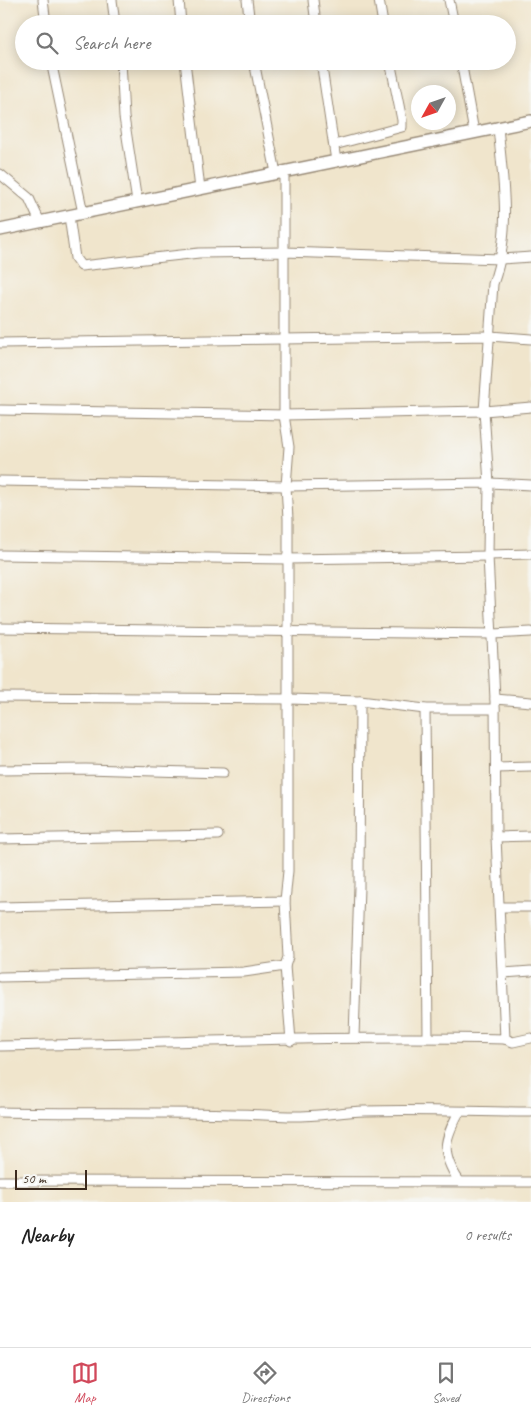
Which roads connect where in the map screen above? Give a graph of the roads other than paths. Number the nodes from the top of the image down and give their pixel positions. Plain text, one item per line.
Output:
1 (43, 0) edge
2 (112, 0) edge
3 (179, 0) edge
4 (248, 0) edge
5 (312, 0) edge
6 (379, 0) edge
7 (449, 0) edge
8 (45, 15) edge
9 (114, 15) edge
10 (180, 15) edge
11 (249, 15) edge
12 (314, 15) edge
13 (382, 15) edge
14 (452, 15) edge
15 (53, 70) edge
16 (121, 70) edge
17 (186, 70) edge
18 (256, 70) edge
19 (322, 70) edge
20 (392, 70) edge
21 (463, 70) edge
22 (531, 121) edge
23 (498, 127) junction
24 (474, 132) junction
25 (334, 145) junction
26 (336, 161) junction
27 (280, 172) junction
28 (0, 174) edge
29 (200, 189) junction
30 (136, 202) junction
31 (83, 213) junction
32 (69, 216) junction
33 (40, 222) junction
34 (0, 230) edge
35 (284, 252) junction
36 (531, 257) edge
37 (501, 259) junction
38 (490, 336) junction
39 (283, 339) junction
40 (531, 339) edge
41 (0, 343) edge
42 (531, 407) edge
43 (0, 410) edge
44 (484, 411) junction
45 (284, 415) junction
46 (0, 480) edge
47 (489, 483) junction
48 (531, 485) edge
49 (286, 486) junction
50 (531, 554) edge
51 (0, 555) edge
52 (488, 555) junction
53 (288, 559) junction
54 (0, 628) edge
55 (289, 631) junction
56 (531, 632) edge
57 (493, 634) junction
58 (0, 697) edge
59 (289, 698) junction
60 (495, 699) junction
61 (360, 701) junction
62 (531, 702) edge
63 (425, 709) junction
64 (495, 709) junction
65 (531, 767) edge
66 (496, 768) junction
67 (0, 770) edge
68 (223, 773) dead end
69 (218, 835) dead end
70 (531, 836) edge
71 (496, 837) junction
72 (0, 839) edge
73 (285, 902) junction
74 (531, 906) edge
75 (0, 907) edge
76 (500, 907) junction
77 (285, 966) junction
78 (531, 971) edge
79 (504, 973) junction
80 (0, 977) edge
81 (354, 1037) junction
82 (428, 1037) junction
83 (531, 1038) edge
84 (505, 1039) junction
85 (291, 1041) junction
86 (0, 1046) edge
87 (0, 1112) edge
88 (459, 1112) junction
89 (531, 1112) edge
90 (0, 1180) edge
91 (459, 1181) junction
92 (531, 1182) edge

1 - 8 street
2 - 9 street
3 - 10 street
4 - 11 street
5 - 12 street
6 - 13 street
7 - 14 street
15 - 31 street
16 - 30 street
17 - 29 street
18 - 27 street
19 - 25 street
20 - 25 street
21 - 24 street
22 - 23 street
23 - 24 street
23 - 37 street
24 - 26 street
25 - 26 street
26 - 27 street
27 - 29 street
27 - 35 street
28 - 33 street
29 - 30 street
30 - 31 street
31 - 32 street
32 - 33 street
32 - 35 street
33 - 34 street
35 - 37 street
35 - 39 street
36 - 37 street
37 - 38 street
38 - 39 street
38 - 40 street
38 - 44 street
39 - 41 street
39 - 45 street
42 - 44 street
43 - 45 street
44 - 45 street
44 - 47 street
45 - 49 street
46 - 49 street
47 - 48 street
47 - 49 street
47 - 52 street
49 - 53 street
50 - 52 street
51 - 53 street
52 - 53 street
52 - 57 street
53 - 55 street
54 - 55 street
55 - 57 street
55 - 59 street
56 - 57 street
57 - 60 street
58 - 59 street
59 - 61 street
59 - 73 street
60 - 62 street
60 - 64 street
61 - 63 street
61 - 81 street
63 - 64 street
63 - 82 street
64 - 66 street
65 - 66 street
66 - 71 street
67 - 68 street
69 - 72 street
70 - 71 street
71 - 76 street
73 - 75 street
73 - 77 street
74 - 76 street
76 - 79 street
77 - 80 street
77 - 85 street
78 - 79 street
79 - 84 street
81 - 82 street
81 - 85 street
82 - 84 street
83 - 84 street
85 - 86 street
87 - 88 street
88 - 89 street
88 - 91 street
90 - 91 street
91 - 92 street

